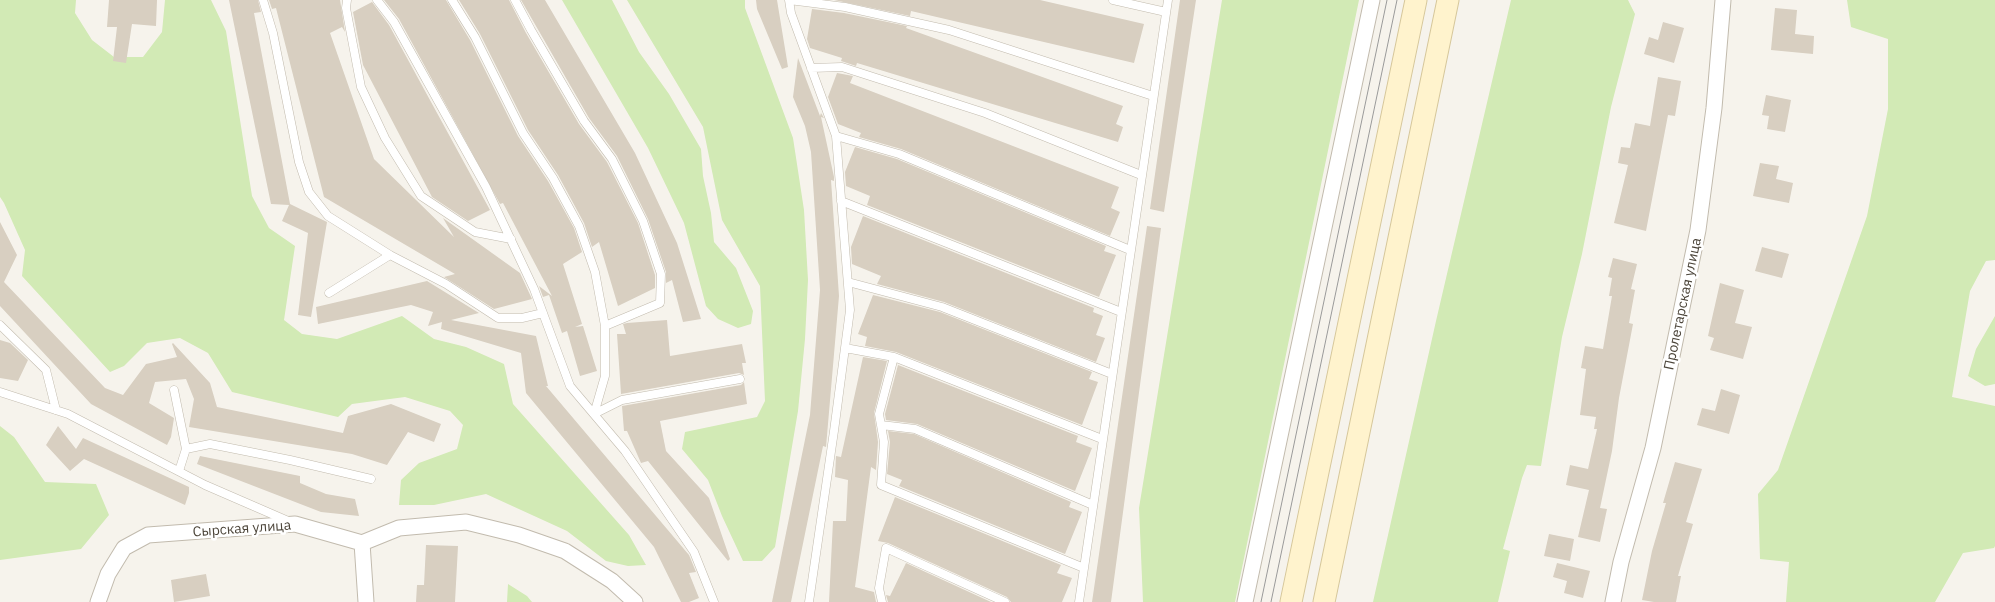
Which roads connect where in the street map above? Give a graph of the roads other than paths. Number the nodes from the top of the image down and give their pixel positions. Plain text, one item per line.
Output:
1 (263, 0) edge
2 (347, 0) edge
3 (377, 0) edge
4 (452, 0) edge
5 (515, 0) edge
6 (789, 0) edge
7 (1113, 0) edge
8 (1168, 0) edge
9 (1372, 0) edge
10 (1416, 0) edge
11 (1448, 0) edge
12 (1723, 0) edge
13 (1166, 12) junction
14 (812, 68) junction
15 (1153, 96) junction
16 (836, 136) junction
17 (1141, 175) junction
18 (841, 201) junction
19 (511, 239) junction
20 (1130, 250) junction
21 (390, 254) junction
22 (848, 282) junction
23 (329, 293) dead end
24 (1121, 312) junction
25 (543, 313) junction
26 (0, 325) edge
27 (605, 326) junction
28 (845, 348) junction
29 (894, 357) junction
30 (1112, 374) junction
31 (740, 380) dead end
32 (174, 390) dead end
33 (0, 392) edge
34 (56, 410) junction
35 (594, 414) junction
36 (881, 425) junction
37 (1102, 439) junction
38 (186, 449) junction
39 (179, 471) junction
40 (371, 479) dead end
41 (1093, 505) junction
42 (295, 524) junction
43 (362, 543) junction
44 (1084, 568) junction
45 (98, 602) edge
46 (366, 602) edge
47 (635, 602) edge
48 (714, 602) edge
49 (809, 602) edge
50 (882, 602) edge
51 (1005, 602) edge
52 (1079, 602) edge
53 (1245, 602) edge
54 (1291, 602) edge
55 (1324, 602) edge
56 (1613, 602) edge

1 - 21 lane
2 - 19 lane
3 - 19 lane
4 - 27 lane
5 - 27 lane
6 - 14 lane
6 - 15 lane
7 - 13 lane
8 - 13 lane
9 - 53 street
10 - 54 main road
11 - 55 main road
12 - 56 street, Пролетарская улица
13 - 15 lane
14 - 16 lane
14 - 17 lane
15 - 17 lane
16 - 18 lane
16 - 20 lane
17 - 20 lane
18 - 22 lane
18 - 24 lane
19 - 25 lane
20 - 24 lane
21 - 23 lane
21 - 25 lane
22 - 28 lane
22 - 30 lane
24 - 30 lane
25 - 35 lane
26 - 34 lane
27 - 35 lane
28 - 29 lane
28 - 49 lane
29 - 36 lane
29 - 37 lane
30 - 37 lane
31 - 35 lane
32 - 38 lane
33 - 34 lane
34 - 39 lane
35 - 48 lane
36 - 41 lane
36 - 44 lane
37 - 41 lane
38 - 39 lane
38 - 40 lane
39 - 42 lane
41 - 44 lane
42 - 43 street, Сырская улица
42 - 45 street, Сырская улица
43 - 46 street
43 - 47 street
44 - 52 lane
50 - 51 lane

